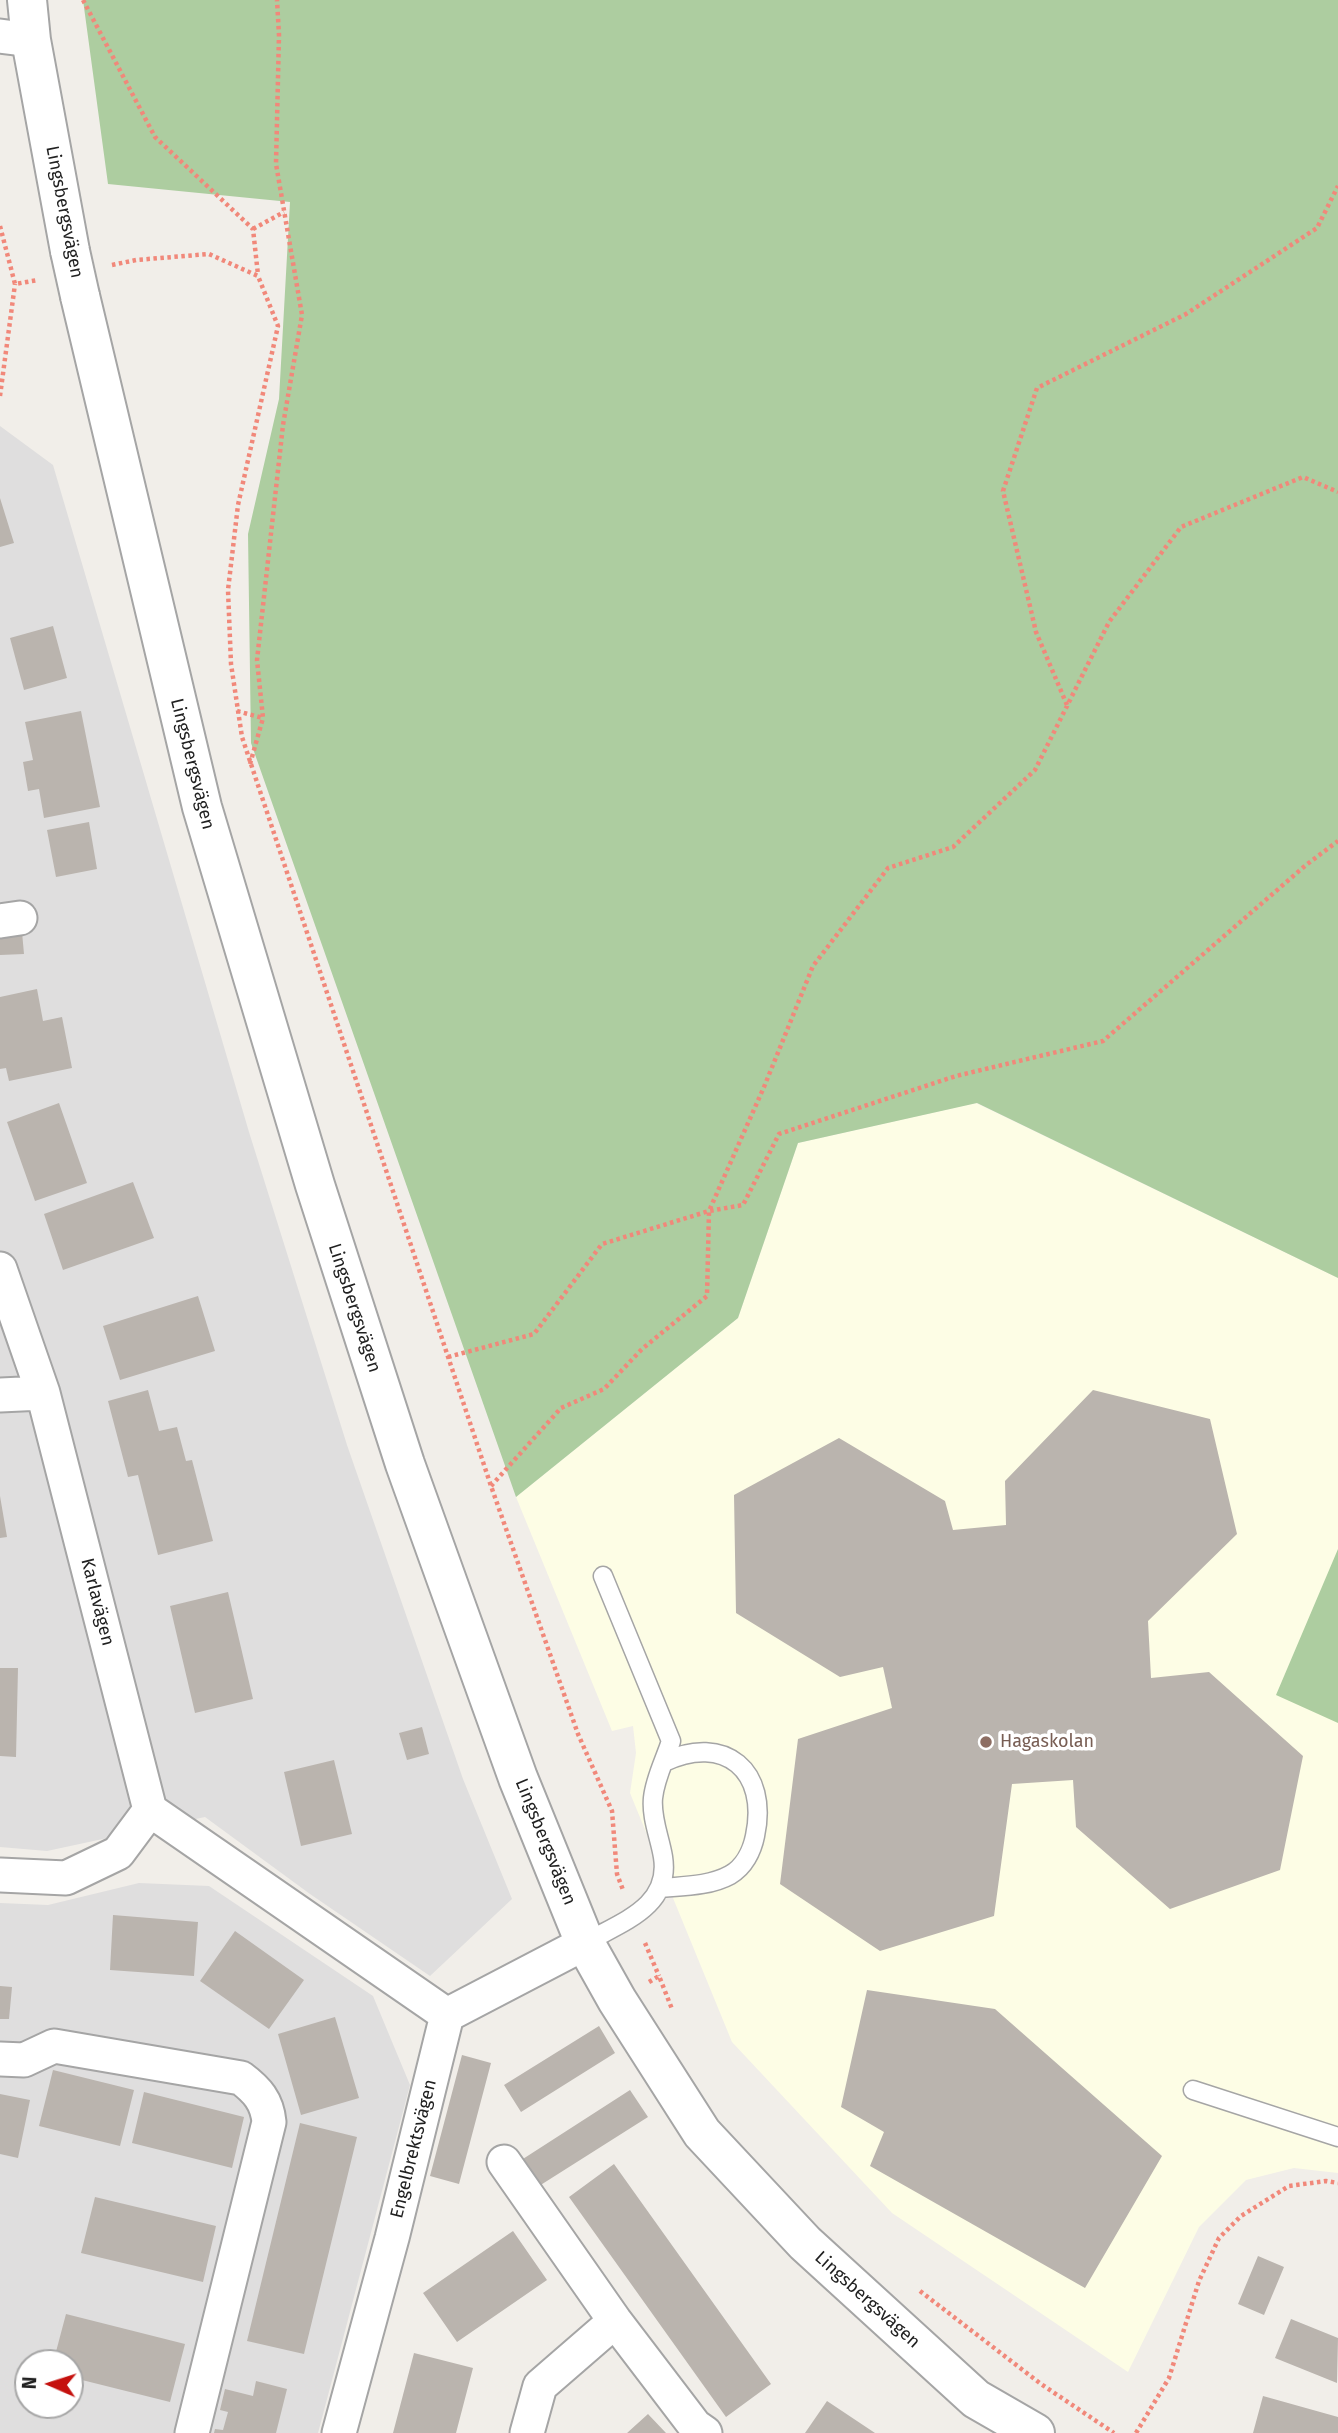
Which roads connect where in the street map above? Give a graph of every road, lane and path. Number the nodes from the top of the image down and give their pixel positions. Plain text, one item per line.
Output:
1 (27, 0) edge
2 (83, 0) edge
3 (277, 0) edge
4 (16, 38) edge
5 (1338, 186) edge
6 (284, 212) junction
7 (0, 226) edge
8 (253, 229) junction
9 (110, 265) dead end
10 (258, 276) junction
11 (42, 279) dead end
12 (15, 284) junction
13 (0, 396) edge
14 (1338, 492) edge
15 (1067, 705) junction
16 (237, 711) junction
17 (263, 718) junction
18 (250, 765) junction
19 (1338, 841) edge
20 (709, 1211) junction
21 (0, 1269) edge
22 (448, 1357) junction
23 (43, 1393) junction
24 (0, 1395) edge
25 (491, 1486) junction
26 (603, 1576) dead end
27 (664, 1762) junction
28 (150, 1810) junction
29 (0, 1875) edge
30 (662, 1888) junction
31 (633, 1915) junction
32 (586, 1942) junction
33 (659, 1976) junction
34 (617, 2000) junction
35 (674, 2013) dead end
36 (447, 2014) junction
37 (0, 2059) edge
38 (1193, 2090) dead end
39 (1338, 2137) edge
40 (504, 2162) dead end
41 (1338, 2183) edge
42 (920, 2291) dead end
43 (615, 2321) junction
44 (192, 2433) edge
45 (340, 2433) edge
46 (527, 2433) edge
47 (705, 2433) edge
48 (1035, 2433) edge
49 (1114, 2433) edge
50 (1136, 2433) edge

1 - 4 street, Lingsbergsvägen
2 - 8 path
3 - 6 path
4 - 32 street, Lingsbergsvägen, bridge
5 - 15 path
6 - 8 path
6 - 17 path
7 - 12 path
8 - 10 path
9 - 10 path
10 - 16 path
11 - 12 path
12 - 13 path
14 - 15 path
15 - 20 path
16 - 17 path
16 - 18 path
17 - 18 path
18 - 22 path
19 - 20 path
20 - 22 path
20 - 25 path
21 - 23 street, Karlavägen
22 - 25 path
23 - 24 street
23 - 28 street, Karlavägen
25 - 31 path
26 - 27 lane
27 - 30 lane
27 - 30 lane
28 - 29 street
28 - 36 street
30 - 31 lane
31 - 32 lane
31 - 33 path
32 - 34 street, Lingsbergsvägen
32 - 36 street
33 - 34 path
33 - 35 path
34 - 48 street, Lingsbergsvägen
36 - 45 street, Engelbrektsvägen
37 - 44 street
38 - 39 lane
40 - 43 street
41 - 50 path
42 - 49 path
43 - 46 street
43 - 47 street

